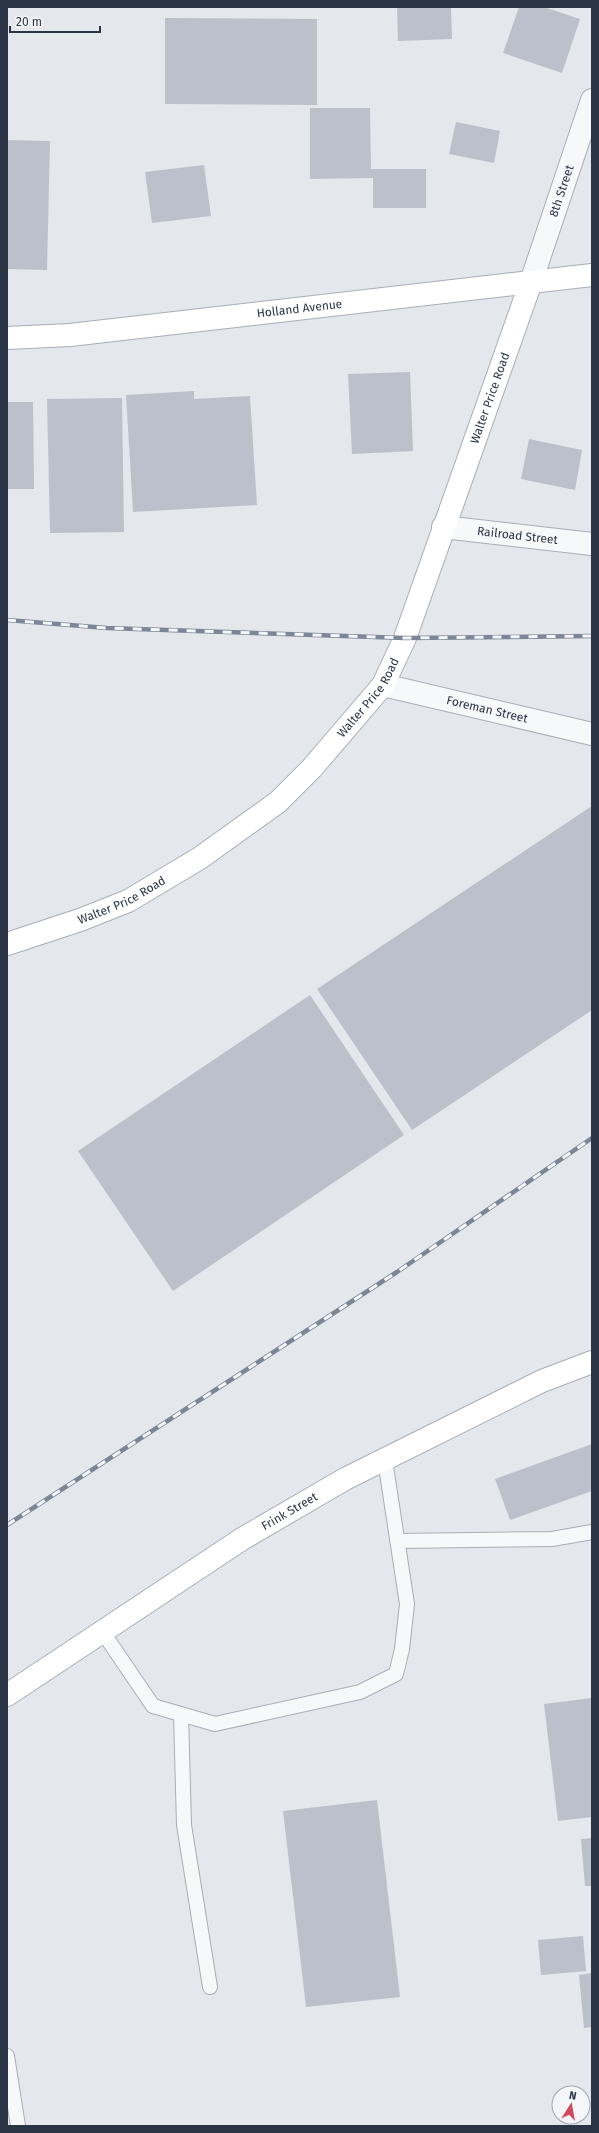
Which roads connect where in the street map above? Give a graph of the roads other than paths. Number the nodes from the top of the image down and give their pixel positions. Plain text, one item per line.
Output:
1 (592, 100) edge
2 (592, 274) edge
3 (531, 282) junction
4 (7, 338) edge
5 (443, 527) junction
6 (592, 544) edge
7 (383, 685) junction
8 (592, 734) edge
9 (7, 944) edge
10 (592, 1362) edge
11 (385, 1460) junction
12 (592, 1532) edge
13 (397, 1541) junction
14 (102, 1631) junction
15 (7, 1695) edge
16 (181, 1714) junction
17 (210, 1987) dead end
18 (7, 2056) edge
19 (18, 2126) edge

1 - 3 street, 8th Street
2 - 3 street, Holland Avenue
3 - 4 street, Holland Avenue
3 - 5 street, Walter Price Road
5 - 6 street, Railroad Street
5 - 7 street, Walter Price Road
7 - 8 street, Foreman Street
7 - 9 street, Walter Price Road
10 - 11 street, Frink Street
11 - 13 lane
11 - 14 street, Frink Street
12 - 13 lane
13 - 16 lane
14 - 15 street, Frink Street
14 - 16 lane
16 - 17 lane
18 - 19 lane

